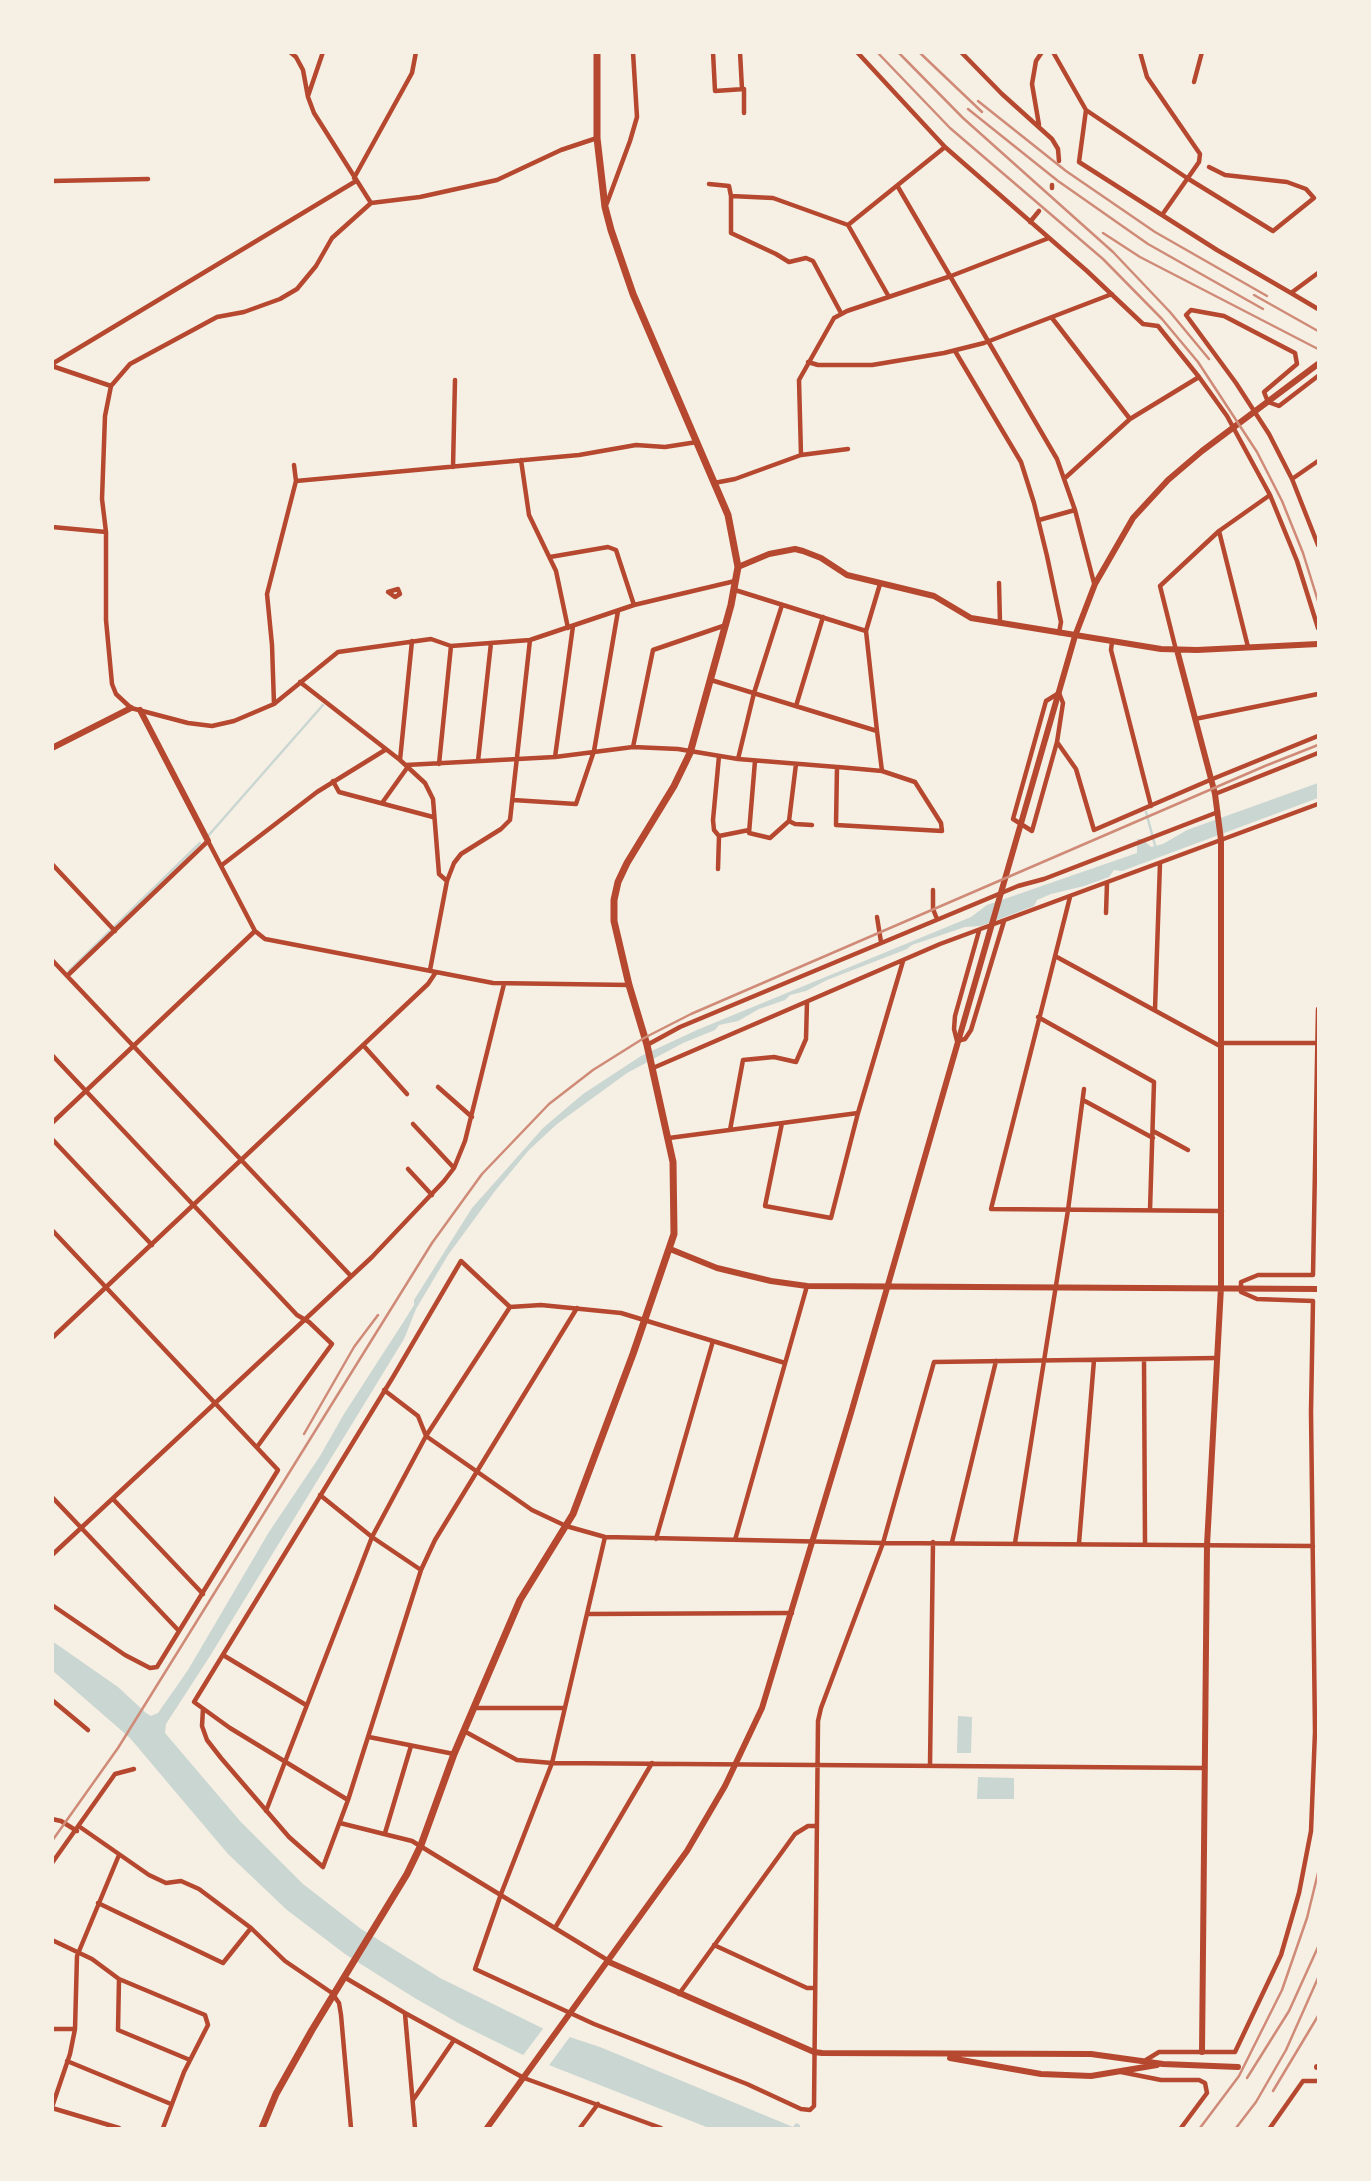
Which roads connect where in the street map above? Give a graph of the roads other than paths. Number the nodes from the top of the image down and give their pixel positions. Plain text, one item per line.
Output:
1 (290, 52) edge
2 (323, 52) edge
3 (416, 52) edge
4 (597, 52) edge
5 (633, 52) edge
6 (713, 52) edge
7 (740, 52) edge
8 (857, 52) edge
9 (961, 52) edge
10 (1042, 52) edge
11 (1053, 52) edge
12 (1140, 52) edge
13 (1202, 52) edge
14 (1194, 82) dead end
15 (742, 89) junction
16 (308, 97) junction
17 (1086, 110) junction
18 (744, 113) dead end
19 (1039, 126) junction
20 (597, 138) junction
21 (945, 147) junction
22 (1059, 161) dead end
23 (1209, 167) dead end
24 (1187, 178) junction
25 (148, 179) dead end
26 (355, 180) junction
27 (52, 181) edge
28 (709, 184) dead end
29 (898, 187) junction
30 (731, 196) junction
31 (371, 203) junction
32 (605, 207) junction
33 (1039, 211) dead end
34 (1162, 215) junction
35 (1030, 222) junction
36 (848, 225) junction
37 (1050, 238) junction
38 (1318, 273) edge
39 (951, 276) junction
40 (1291, 293) junction
41 (1112, 294) junction
42 (890, 297) junction
43 (1318, 309) edge
44 (841, 313) junction
45 (1052, 318) junction
46 (990, 341) junction
47 (955, 351) junction
48 (808, 362) junction
49 (1318, 364) edge
50 (52, 365) edge
51 (1318, 376) edge
52 (1199, 377) junction
53 (455, 380) dead end
54 (111, 386) junction
55 (1268, 402) junction
56 (1255, 411) junction
57 (1130, 419) junction
58 (1234, 427) junction
59 (697, 442) junction
60 (848, 449) dead end
61 (802, 455) junction
62 (520, 460) junction
63 (1318, 461) edge
64 (294, 465) dead end
65 (453, 467) junction
66 (1065, 478) junction
67 (1292, 479) junction
68 (296, 481) junction
69 (714, 482) junction
70 (1270, 495) junction
71 (1075, 510) junction
72 (1039, 520) junction
73 (52, 527) edge
74 (1219, 531) junction
75 (106, 532) junction
76 (1318, 545) edge
77 (550, 557) junction
78 (738, 567) junction
79 (736, 581) junction
80 (999, 583) dead end
81 (880, 584) junction
82 (1094, 584) junction
83 (735, 590) junction
84 (634, 605) junction
85 (782, 605) junction
86 (618, 611) junction
87 (822, 617) junction
88 (1000, 624) junction
89 (726, 625) junction
90 (570, 627) junction
91 (1318, 628) edge
92 (866, 631) junction
93 (1059, 632) junction
94 (1075, 636) junction
95 (530, 640) junction
96 (412, 641) junction
97 (1112, 642) junction
98 (491, 643) junction
99 (1318, 644) edge
100 (452, 646) junction
101 (1248, 647) junction
102 (1177, 650) junction
103 (711, 680) junction
104 (300, 682) junction
105 (754, 693) junction
106 (1059, 693) junction
107 (1318, 694) edge
108 (274, 704) junction
109 (796, 706) junction
110 (131, 708) junction
111 (140, 710) junction
112 (1194, 719) junction
113 (877, 731) junction
114 (1318, 736) edge
115 (1057, 741) junction
116 (633, 747) junction
117 (52, 748) edge
118 (385, 750) junction
119 (594, 751) junction
120 (690, 752) junction
121 (1318, 753) edge
122 (555, 757) junction
123 (719, 757) junction
124 (517, 759) junction
125 (738, 759) junction
126 (400, 760) junction
127 (478, 761) junction
128 (755, 761) junction
129 (439, 764) junction
130 (796, 764) junction
131 (407, 767) junction
132 (837, 767) junction
133 (882, 771) junction
134 (1210, 780) junction
135 (333, 781) junction
136 (1215, 794) junction
137 (513, 800) junction
138 (382, 803) junction
139 (1318, 804) edge
140 (1151, 806) junction
141 (1219, 814) junction
142 (433, 817) junction
143 (789, 821) junction
144 (812, 825) dead end
145 (749, 831) junction
146 (719, 836) junction
147 (1221, 839) junction
148 (208, 841) junction
149 (1160, 863) junction
150 (52, 864) edge
151 (222, 865) junction
152 (718, 869) dead end
153 (447, 881) junction
154 (1107, 883) junction
155 (933, 890) dead end
156 (1070, 896) junction
157 (1107, 913) dead end
158 (877, 917) dead end
159 (937, 919) junction
160 (1004, 921) junction
161 (979, 930) junction
162 (115, 931) junction
163 (255, 931) junction
164 (881, 942) junction
165 (1055, 956) junction
166 (904, 959) junction
167 (52, 960) edge
168 (433, 971) junction
169 (67, 976) junction
170 (504, 984) junction
171 (629, 985) junction
172 (807, 1002) junction
173 (1156, 1009) junction
174 (1318, 1009) edge
175 (1038, 1017) junction
176 (957, 1041) junction
177 (1318, 1043) edge
178 (1221, 1044) junction
179 (134, 1045) junction
180 (363, 1045) junction
181 (647, 1046) junction
182 (52, 1055) edge
183 (652, 1066) junction
184 (438, 1087) dead end
185 (1084, 1089) dead end
186 (86, 1090) junction
187 (407, 1094) dead end
188 (1083, 1100) junction
189 (858, 1112) junction
190 (472, 1117) junction
191 (52, 1123) edge
192 (782, 1123) junction
193 (412, 1124) dead end
194 (730, 1130) junction
195 (1153, 1131) junction
196 (669, 1138) junction
197 (1153, 1138) junction
198 (52, 1139) edge
199 (1188, 1150) dead end
200 (242, 1161) junction
201 (454, 1168) junction
202 (408, 1169) dead end
203 (432, 1195) junction
204 (195, 1205) junction
205 (1068, 1210) junction
206 (1150, 1210) junction
207 (1222, 1210) junction
208 (52, 1230) edge
209 (152, 1245) junction
210 (670, 1249) junction
211 (350, 1275) junction
212 (807, 1286) junction
213 (886, 1287) junction
214 (1056, 1287) junction
215 (1221, 1287) junction
216 (1241, 1287) junction
217 (107, 1288) junction
218 (1318, 1289) edge
219 (510, 1307) junction
220 (577, 1308) junction
221 (304, 1318) junction
222 (644, 1321) junction
223 (52, 1338) edge
224 (713, 1341) junction
225 (1217, 1358) junction
226 (1044, 1360) junction
227 (1094, 1360) junction
228 (1144, 1360) junction
229 (996, 1361) junction
230 (785, 1363) junction
231 (384, 1390) junction
232 (215, 1402) junction
233 (426, 1436) junction
234 (257, 1447) junction
235 (478, 1472) junction
236 (320, 1495) junction
237 (52, 1497) edge
238 (113, 1499) junction
239 (566, 1526) junction
240 (82, 1528) junction
241 (606, 1536) junction
242 (372, 1537) junction
243 (656, 1539) junction
244 (735, 1540) junction
245 (813, 1541) junction
246 (933, 1542) junction
247 (952, 1542) junction
248 (883, 1543) junction
249 (1015, 1543) junction
250 (1079, 1543) junction
251 (1145, 1544) junction
252 (1208, 1545) junction
253 (1313, 1546) junction
254 (52, 1555) edge
255 (421, 1570) junction
256 (203, 1594) junction
257 (52, 1605) edge
258 (792, 1613) junction
259 (587, 1614) junction
260 (179, 1631) junction
261 (223, 1655) junction
262 (52, 1700) edge
263 (306, 1705) junction
264 (565, 1708) junction
265 (203, 1709) junction
266 (474, 1709) junction
267 (88, 1730) dead end
268 (464, 1731) junction
269 (369, 1737) junction
270 (411, 1746) junction
271 (454, 1754) junction
272 (284, 1762) junction
273 (653, 1762) junction
274 (552, 1763) junction
275 (736, 1763) junction
276 (817, 1764) junction
277 (930, 1765) junction
278 (1205, 1768) junction
279 (134, 1769) dead end
280 (348, 1800) junction
281 (266, 1811) junction
282 (52, 1819) edge
283 (340, 1823) junction
284 (817, 1826) junction
285 (78, 1829) junction
286 (385, 1833) junction
287 (421, 1845) junction
288 (119, 1855) junction
289 (52, 1863) edge
290 (501, 1894) junction
291 (98, 1903) junction
292 (251, 1928) junction
293 (555, 1928) junction
294 (52, 1940) edge
295 (714, 1945) junction
296 (79, 1952) junction
297 (609, 1962) junction
298 (344, 1974) junction
299 (119, 1979) junction
300 (815, 1988) junction
301 (332, 1993) junction
302 (679, 1994) junction
303 (405, 2013) junction
304 (570, 2015) junction
305 (52, 2029) edge
306 (75, 2029) junction
307 (454, 2040) junction
308 (814, 2052) junction
309 (1202, 2052) junction
310 (927, 2055) junction
311 (190, 2060) junction
312 (1146, 2060) junction
313 (67, 2061) junction
314 (1163, 2064) junction
315 (1238, 2067) dead end
316 (1119, 2072) junction
317 (526, 2075) junction
318 (1318, 2081) edge
319 (412, 2100) junction
320 (171, 2104) junction
321 (598, 2104) junction
322 (52, 2108) edge
323 (119, 2129) edge
324 (163, 2129) edge
325 (262, 2129) edge
326 (351, 2129) edge
327 (415, 2129) edge
328 (487, 2129) edge
329 (580, 2129) edge
330 (661, 2129) edge
331 (1181, 2129) edge
332 (1270, 2129) edge

1 - 16 street
2 - 16 street
3 - 26 street
4 - 20 main road
5 - 32 street
6 - 15 street
7 - 15 street
8 - 21 street
9 - 19 street
10 - 19 street
11 - 17 street
12 - 24 street
13 - 14 street
15 - 18 street
16 - 26 street
17 - 24 street
17 - 34 street
19 - 22 street
20 - 31 street
20 - 32 main road
21 - 29 street
21 - 35 street
23 - 24 street
24 - 34 street
25 - 27 street
26 - 31 street
26 - 50 street
28 - 30 street
29 - 36 street
29 - 39 street
30 - 36 street
30 - 44 street
31 - 54 street
32 - 59 main road
33 - 35 street
34 - 40 street
35 - 37 street
36 - 42 street
37 - 39 street
37 - 41 street
38 - 40 street
39 - 42 street
39 - 46 street
40 - 43 street
41 - 45 street
41 - 52 street
42 - 44 street
44 - 48 street
45 - 46 street
45 - 57 street
46 - 47 street
46 - 66 street
47 - 48 street
47 - 72 street
48 - 61 street
49 - 55 street
50 - 54 street
51 - 55 street
52 - 57 street
52 - 58 street
53 - 65 street
54 - 75 street
55 - 56 street
55 - 56 street
56 - 58 street
56 - 67 street
57 - 66 street
58 - 70 street
58 - 82 street
59 - 62 street
59 - 69 main road
60 - 61 street
61 - 69 street
62 - 65 street
62 - 77 street
63 - 67 street
64 - 68 street
65 - 68 street
66 - 71 street
67 - 76 street
68 - 108 street
69 - 78 main road
70 - 74 street
70 - 91 street
71 - 72 street
71 - 82 street
72 - 93 street
73 - 75 street
74 - 101 street
74 - 102 street
75 - 110 street
77 - 84 street
77 - 90 street
78 - 79 main road
78 - 81 street
79 - 83 main road
79 - 84 street
80 - 88 street
81 - 88 street
81 - 92 street
82 - 94 street
83 - 85 street
83 - 89 main road
84 - 86 street
85 - 87 street
85 - 105 street
86 - 90 street
86 - 119 street
87 - 92 street
87 - 109 street
88 - 93 street
89 - 103 main road
89 - 116 street
90 - 95 street
90 - 122 street
92 - 113 street
93 - 94 street
94 - 97 street
94 - 106 street
95 - 98 street
95 - 124 street
96 - 100 street
96 - 104 street
96 - 126 street
97 - 102 street
97 - 140 street
98 - 100 street
98 - 127 street
99 - 101 street
100 - 129 street
101 - 102 street
102 - 112 street
103 - 105 street
103 - 120 main road
104 - 108 street
104 - 118 street
105 - 109 street
105 - 125 street
106 - 115 street
106 - 115 street
106 - 176 street
107 - 112 street
108 - 111 street
109 - 113 street
110 - 111 street
110 - 117 street
111 - 148 street
112 - 134 street
113 - 133 street
114 - 134 street
115 - 140 street
116 - 119 street
116 - 120 street
118 - 126 street
118 - 135 street
119 - 122 street
119 - 137 street
120 - 123 street
120 - 171 main road
121 - 136 street
122 - 124 street
123 - 125 street
123 - 146 street
124 - 127 street
124 - 137 street
125 - 128 street
126 - 131 street
127 - 129 street
128 - 130 street
128 - 145 street
129 - 131 street
130 - 132 street
130 - 143 street
131 - 138 street
131 - 142 street
132 - 133 street
132 - 133 street
134 - 136 street
134 - 140 street
135 - 138 street
135 - 151 street
136 - 141 street
137 - 153 street
138 - 142 street
139 - 147 street
141 - 147 street
141 - 159 street
142 - 153 street
143 - 144 street
143 - 145 street
145 - 146 street
146 - 152 street
147 - 149 street
147 - 178 street
148 - 151 street
148 - 162 street
149 - 154 street
149 - 173 street
150 - 162 street
151 - 163 street
153 - 168 street
154 - 156 street
154 - 157 street
155 - 159 street
156 - 160 street
156 - 165 street
158 - 164 street
159 - 164 street
160 - 161 street
160 - 176 street
161 - 166 street
161 - 176 street
162 - 169 street
163 - 168 street
163 - 179 street
164 - 181 street
165 - 173 street
165 - 175 street
166 - 172 street
166 - 189 street
167 - 169 street
168 - 170 street
168 - 180 street
169 - 179 street
170 - 171 street
170 - 190 street
171 - 181 main road
172 - 183 street
172 - 194 street
173 - 178 street
174 - 177 street
175 - 195 street
175 - 205 street
176 - 213 street
177 - 178 street
177 - 216 street
178 - 207 street
179 - 186 street
179 - 200 street
180 - 187 street
180 - 200 street
181 - 183 main road
182 - 186 street
183 - 196 main road
184 - 190 street
185 - 188 street
186 - 191 street
186 - 204 street
188 - 197 street
188 - 205 street
189 - 192 street
189 - 192 street
190 - 201 street
192 - 194 street
193 - 201 street
194 - 196 street
195 - 197 street
195 - 199 street
196 - 210 main road
197 - 206 street
198 - 209 street
200 - 204 street
200 - 211 street
201 - 203 street
202 - 203 street
203 - 211 street
204 - 209 street
204 - 221 street
205 - 206 street
205 - 214 street
206 - 207 street
207 - 215 street
208 - 217 street
209 - 217 street
210 - 212 street
210 - 222 main road
211 - 221 street
212 - 213 street
212 - 230 street
213 - 214 street
213 - 245 street
214 - 215 street
214 - 226 street
215 - 216 street
215 - 225 street
216 - 218 street
216 - 253 street
217 - 223 street
217 - 232 street
219 - 220 street
219 - 231 street
219 - 233 street
220 - 222 street
220 - 235 street
221 - 232 street
221 - 234 street
222 - 224 street
222 - 239 main road
224 - 230 street
224 - 243 street
225 - 228 street
225 - 252 street
226 - 227 street
226 - 229 street
226 - 249 street
227 - 228 street
227 - 250 street
228 - 251 street
229 - 247 street
229 - 248 street
230 - 244 street
231 - 233 street
231 - 236 street
232 - 234 street
232 - 238 street
233 - 235 street
233 - 242 street
234 - 256 street
235 - 239 street
235 - 255 street
236 - 242 street
236 - 261 street
237 - 240 street
238 - 240 street
238 - 256 street
239 - 241 street
239 - 266 main road
240 - 254 street
240 - 260 street
241 - 243 street
241 - 259 street
242 - 255 street
242 - 263 street
243 - 244 street
244 - 245 street
245 - 248 street
245 - 258 street
246 - 247 street
246 - 248 street
246 - 277 street
247 - 249 street
248 - 276 street
249 - 250 street
250 - 251 street
251 - 252 street
252 - 253 street
252 - 278 street
253 - 309 street
255 - 269 street
256 - 260 street
257 - 260 street
258 - 259 street
258 - 275 street
259 - 264 street
261 - 263 street
261 - 265 street
262 - 267 street
263 - 272 street
264 - 266 street
264 - 274 street
265 - 272 street
265 - 281 street
266 - 268 main road
268 - 271 main road
268 - 274 street
269 - 270 street
269 - 280 street
270 - 271 street
270 - 286 street
271 - 287 main road
272 - 280 street
272 - 281 street
273 - 274 street
273 - 275 street
273 - 293 street
274 - 290 street
275 - 276 street
275 - 297 street
276 - 277 street
276 - 284 street
277 - 278 street
278 - 309 street
279 - 285 street
280 - 283 street
281 - 283 street
282 - 285 street
283 - 286 street
284 - 295 street
284 - 300 street
285 - 288 street
285 - 289 street
286 - 287 street
287 - 290 street
287 - 298 main road
288 - 291 street
288 - 292 street
290 - 293 street
290 - 304 street
291 - 292 street
291 - 296 street
292 - 301 street
293 - 297 street
294 - 296 street
295 - 300 street
295 - 302 street
296 - 299 street
296 - 306 street
297 - 302 street
297 - 304 street
298 - 301 main road
298 - 303 street
299 - 311 street
299 - 311 street
300 - 308 street
301 - 325 main road
301 - 326 street
302 - 308 street
303 - 307 street
303 - 319 street
304 - 308 street
304 - 317 street
305 - 306 street
306 - 313 street
307 - 317 street
307 - 319 street
308 - 310 street
309 - 312 street
310 - 312 street
310 - 316 street
311 - 320 street
312 - 314 street
313 - 320 street
313 - 322 street
314 - 315 street
314 - 316 street
316 - 331 street
317 - 321 street
317 - 328 street
318 - 332 street
319 - 327 street
320 - 324 street
321 - 329 street
321 - 330 street
322 - 323 street

